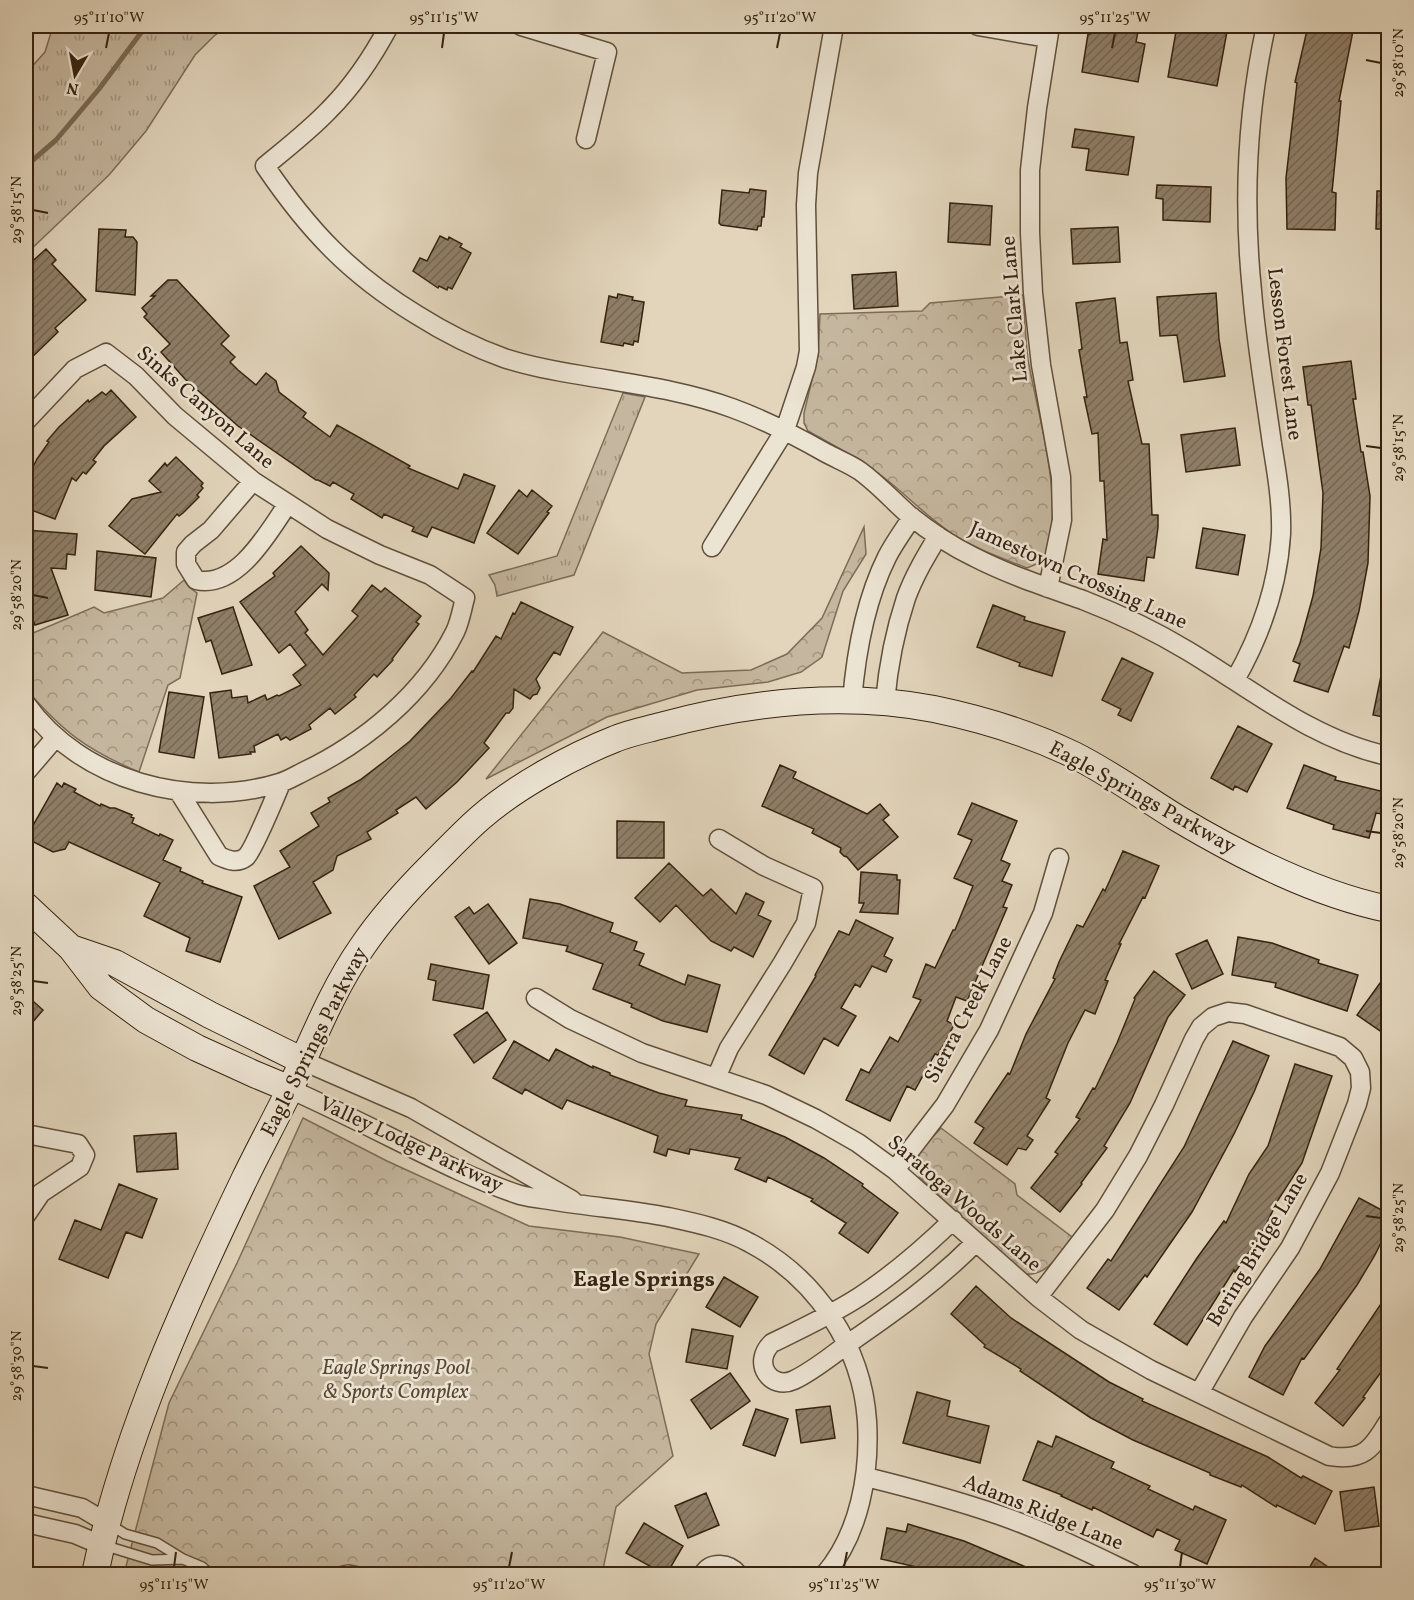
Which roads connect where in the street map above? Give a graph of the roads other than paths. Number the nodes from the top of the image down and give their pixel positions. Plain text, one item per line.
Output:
1 (389, 26) edge
2 (521, 26) edge
3 (834, 26) edge
4 (978, 26) edge
5 (1266, 26) edge
6 (1049, 32) edge
7 (586, 139) dead end
8 (26, 421) edge
9 (785, 430) junction
10 (253, 481) junction
11 (288, 505) junction
12 (912, 517) junction
13 (938, 536) junction
14 (712, 547) dead end
15 (1048, 588) junction
16 (1235, 680) junction
17 (852, 701) junction
18 (885, 702) junction
19 (27, 711) edge
20 (56, 737) junction
21 (1389, 756) edge
22 (26, 772) edge
23 (280, 783) junction
24 (178, 792) junction
25 (719, 839) dead end
26 (1059, 858) dead end
27 (26, 906) edge
28 (1389, 909) edge
29 (71, 948) junction
30 (536, 998) dead end
31 (303, 1061) junction
32 (716, 1078) junction
33 (290, 1089) junction
34 (26, 1134) edge
35 (895, 1170) junction
36 (581, 1205) junction
37 (26, 1215) edge
38 (953, 1220) junction
39 (975, 1243) junction
40 (1038, 1297) junction
41 (830, 1314) junction
42 (847, 1345) junction
43 (1198, 1393) junction
44 (1389, 1422) edge
45 (866, 1477) junction
46 (26, 1495) edge
47 (26, 1523) edge
48 (104, 1534) junction
49 (183, 1559) junction
50 (95, 1575) edge
51 (210, 1575) edge
52 (329, 1575) edge
53 (369, 1575) edge
54 (703, 1575) edge
55 (738, 1575) edge
56 (825, 1575) edge
57 (1133, 1575) edge

1 - 9 street, Jamestown Crossing Lane
2 - 7 street
3 - 9 street
4 - 6 street
5 - 16 street, Lesson Forest Lane
6 - 15 street, Lake Clark Lane
8 - 10 street, Sinks Canyon Lane
9 - 12 street, Jamestown Crossing Lane
9 - 14 street
10 - 11 street, Sinks Canyon Lane
10 - 11 street
11 - 23 street, Sinks Canyon Lane
12 - 13 street, Jamestown Crossing Lane
12 - 17 street
13 - 15 street, Jamestown Crossing Lane
13 - 18 street
15 - 16 street, Jamestown Crossing Lane
16 - 21 street, Jamestown Crossing Lane
17 - 18 street, Eagle Springs Parkway
17 - 31 street, Eagle Springs Parkway
18 - 28 street, Eagle Springs Parkway
19 - 20 street
20 - 22 street
20 - 24 street
23 - 24 street
23 - 24 street
25 - 32 street
26 - 35 street, Sierra Creek Lane
27 - 29 street, Valley Lodge Parkway
29 - 31 street, Valley Lodge Parkway
29 - 33 street, Valley Lodge Parkway
30 - 32 street, Saratoga Woods Lane
31 - 33 street, Eagle Springs Parkway
31 - 36 street, Valley Lodge Parkway
32 - 35 street, Saratoga Woods Lane
33 - 36 street, Valley Lodge Parkway
33 - 48 street, Eagle Springs Parkway
34 - 37 street
35 - 38 street, Saratoga Woods Lane
36 - 41 street, Valley Lodge Parkway
38 - 39 street, Saratoga Woods Lane
38 - 41 street
39 - 40 street, Saratoga Woods Lane
39 - 42 street
40 - 43 street, Saratoga Woods Lane
40 - 43 street, Bering Bridge Lane
41 - 42 street, Valley Lodge Parkway
41 - 42 street
42 - 45 street, Valley Lodge Parkway
43 - 44 street, Saratoga Woods Lane
45 - 56 street, Valley Lodge Parkway
45 - 57 street, Adams Ridge Lane
46 - 48 street
47 - 48 street
48 - 49 lane
48 - 49 lane
48 - 50 street, Eagle Springs Parkway
49 - 51 lane
52 - 53 lane
54 - 55 street

